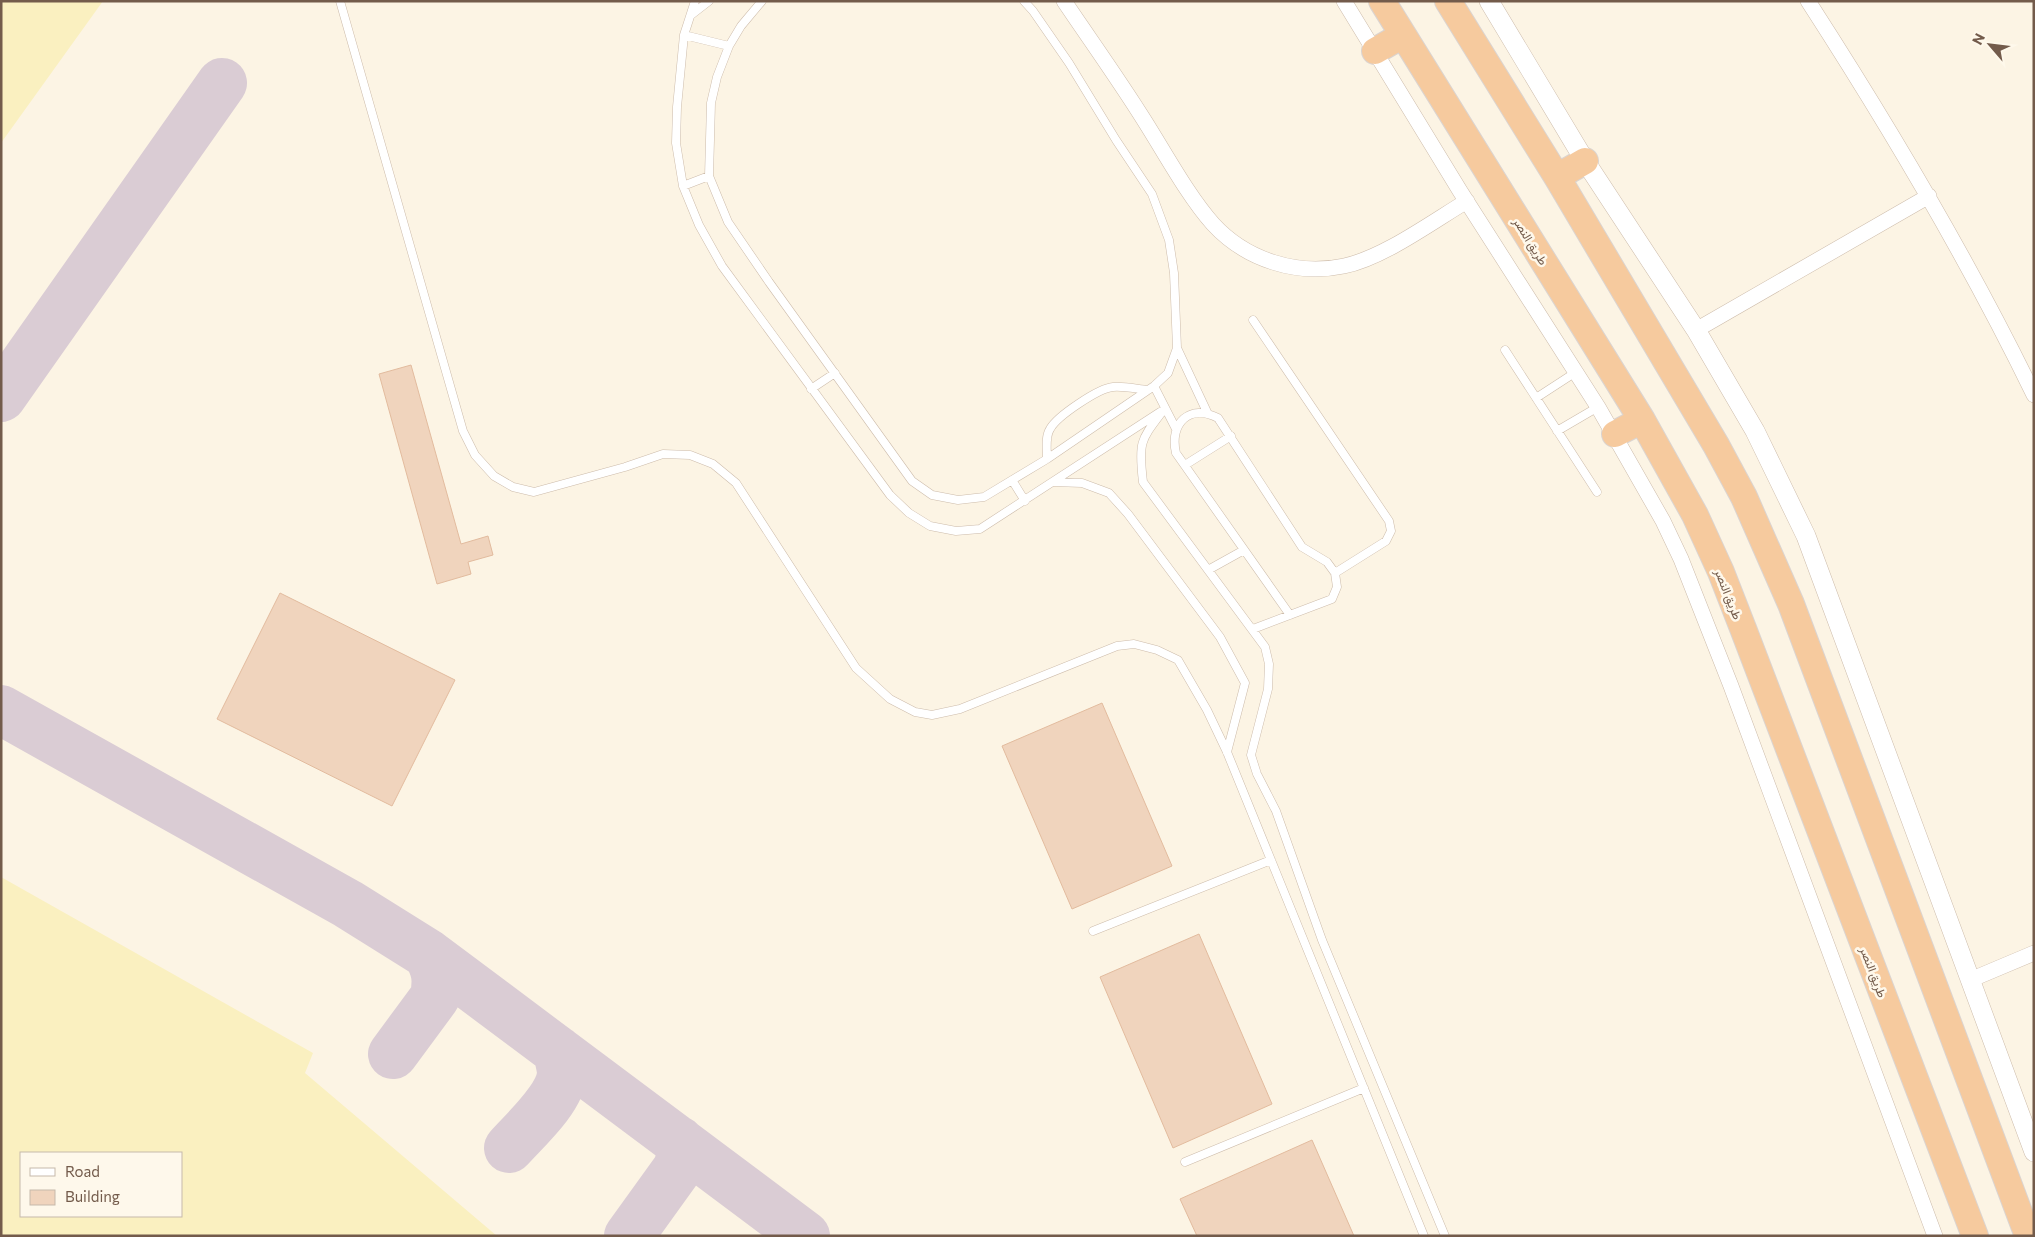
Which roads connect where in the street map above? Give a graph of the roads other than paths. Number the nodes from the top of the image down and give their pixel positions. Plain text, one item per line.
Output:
1 (340, 1) edge
2 (695, 1) edge
3 (709, 1) edge
4 (762, 1) edge
5 (1024, 1) edge
6 (1064, 1) edge
7 (1344, 1) edge
8 (1382, 1) edge
9 (1448, 1) edge
10 (1489, 1) edge
11 (1808, 1) edge
12 (691, 15) junction
13 (684, 35) junction
14 (1403, 35) junction
15 (729, 46) junction
16 (1375, 51) junction
17 (1585, 161) junction
18 (709, 176) junction
19 (1556, 177) junction
20 (683, 186) junction
21 (1929, 196) junction
22 (1467, 202) junction
23 (1253, 320) dead end
24 (1696, 330) junction
25 (1177, 348) junction
26 (1505, 350) dead end
27 (1576, 372) junction
28 (835, 373) junction
29 (1151, 388) junction
30 (811, 389) junction
31 (2034, 395) edge
32 (1536, 398) junction
33 (1598, 407) junction
34 (1166, 408) junction
35 (1207, 412) junction
36 (1642, 420) junction
37 (1176, 429) junction
38 (1557, 431) junction
39 (1615, 434) junction
40 (1231, 436) junction
41 (1047, 459) junction
42 (1185, 465) junction
43 (1012, 480) junction
44 (1054, 482) junction
45 (1597, 492) dead end
46 (1025, 501) junction
47 (1244, 550) junction
48 (1208, 570) junction
49 (1335, 573) junction
50 (1290, 616) junction
51 (1253, 630) junction
52 (1227, 752) junction
53 (1271, 860) junction
54 (1093, 931) dead end
55 (2034, 953) edge
56 (1970, 980) junction
57 (1364, 1088) junction
58 (2034, 1152) edge
59 (1185, 1162) dead end
60 (1424, 1236) edge
61 (1445, 1236) edge
62 (1935, 1236) edge
63 (1975, 1236) edge
64 (2028, 1236) edge

1 - 52 lane
2 - 12 lane
3 - 12 lane
4 - 15 lane
5 - 25 lane
6 - 22 street
7 - 16 street
8 - 14 highway, طريق النصر
9 - 19 highway
10 - 17 street
11 - 21 street
12 - 13 lane
13 - 15 lane
13 - 20 lane
14 - 16 highway
14 - 36 highway, طريق النصر
15 - 18 lane
16 - 22 street
17 - 19 highway
17 - 24 street
18 - 20 lane
18 - 28 lane
19 - 64 highway
20 - 30 lane
21 - 24 street
21 - 31 street
22 - 27 street
23 - 49 lane
24 - 56 street
25 - 29 lane
25 - 35 lane
26 - 32 lane
27 - 32 lane
27 - 33 street
28 - 30 lane
28 - 43 lane
29 - 34 lane
29 - 41 lane
29 - 41 lane
30 - 46 lane
32 - 38 lane
33 - 38 lane
33 - 39 street
34 - 37 lane
34 - 44 lane
34 - 48 lane
35 - 37 lane
35 - 40 lane
36 - 39 highway
36 - 63 highway, طريق النصر
37 - 42 lane
38 - 45 lane
39 - 62 street
40 - 42 lane
40 - 49 lane
41 - 43 lane
42 - 47 lane
43 - 46 lane
44 - 46 lane
44 - 52 lane
47 - 48 lane
47 - 50 lane
48 - 51 lane
49 - 50 lane
50 - 51 lane
51 - 61 lane
52 - 53 lane
53 - 54 lane
53 - 57 lane
55 - 56 street
56 - 58 street
57 - 59 lane
57 - 60 lane

